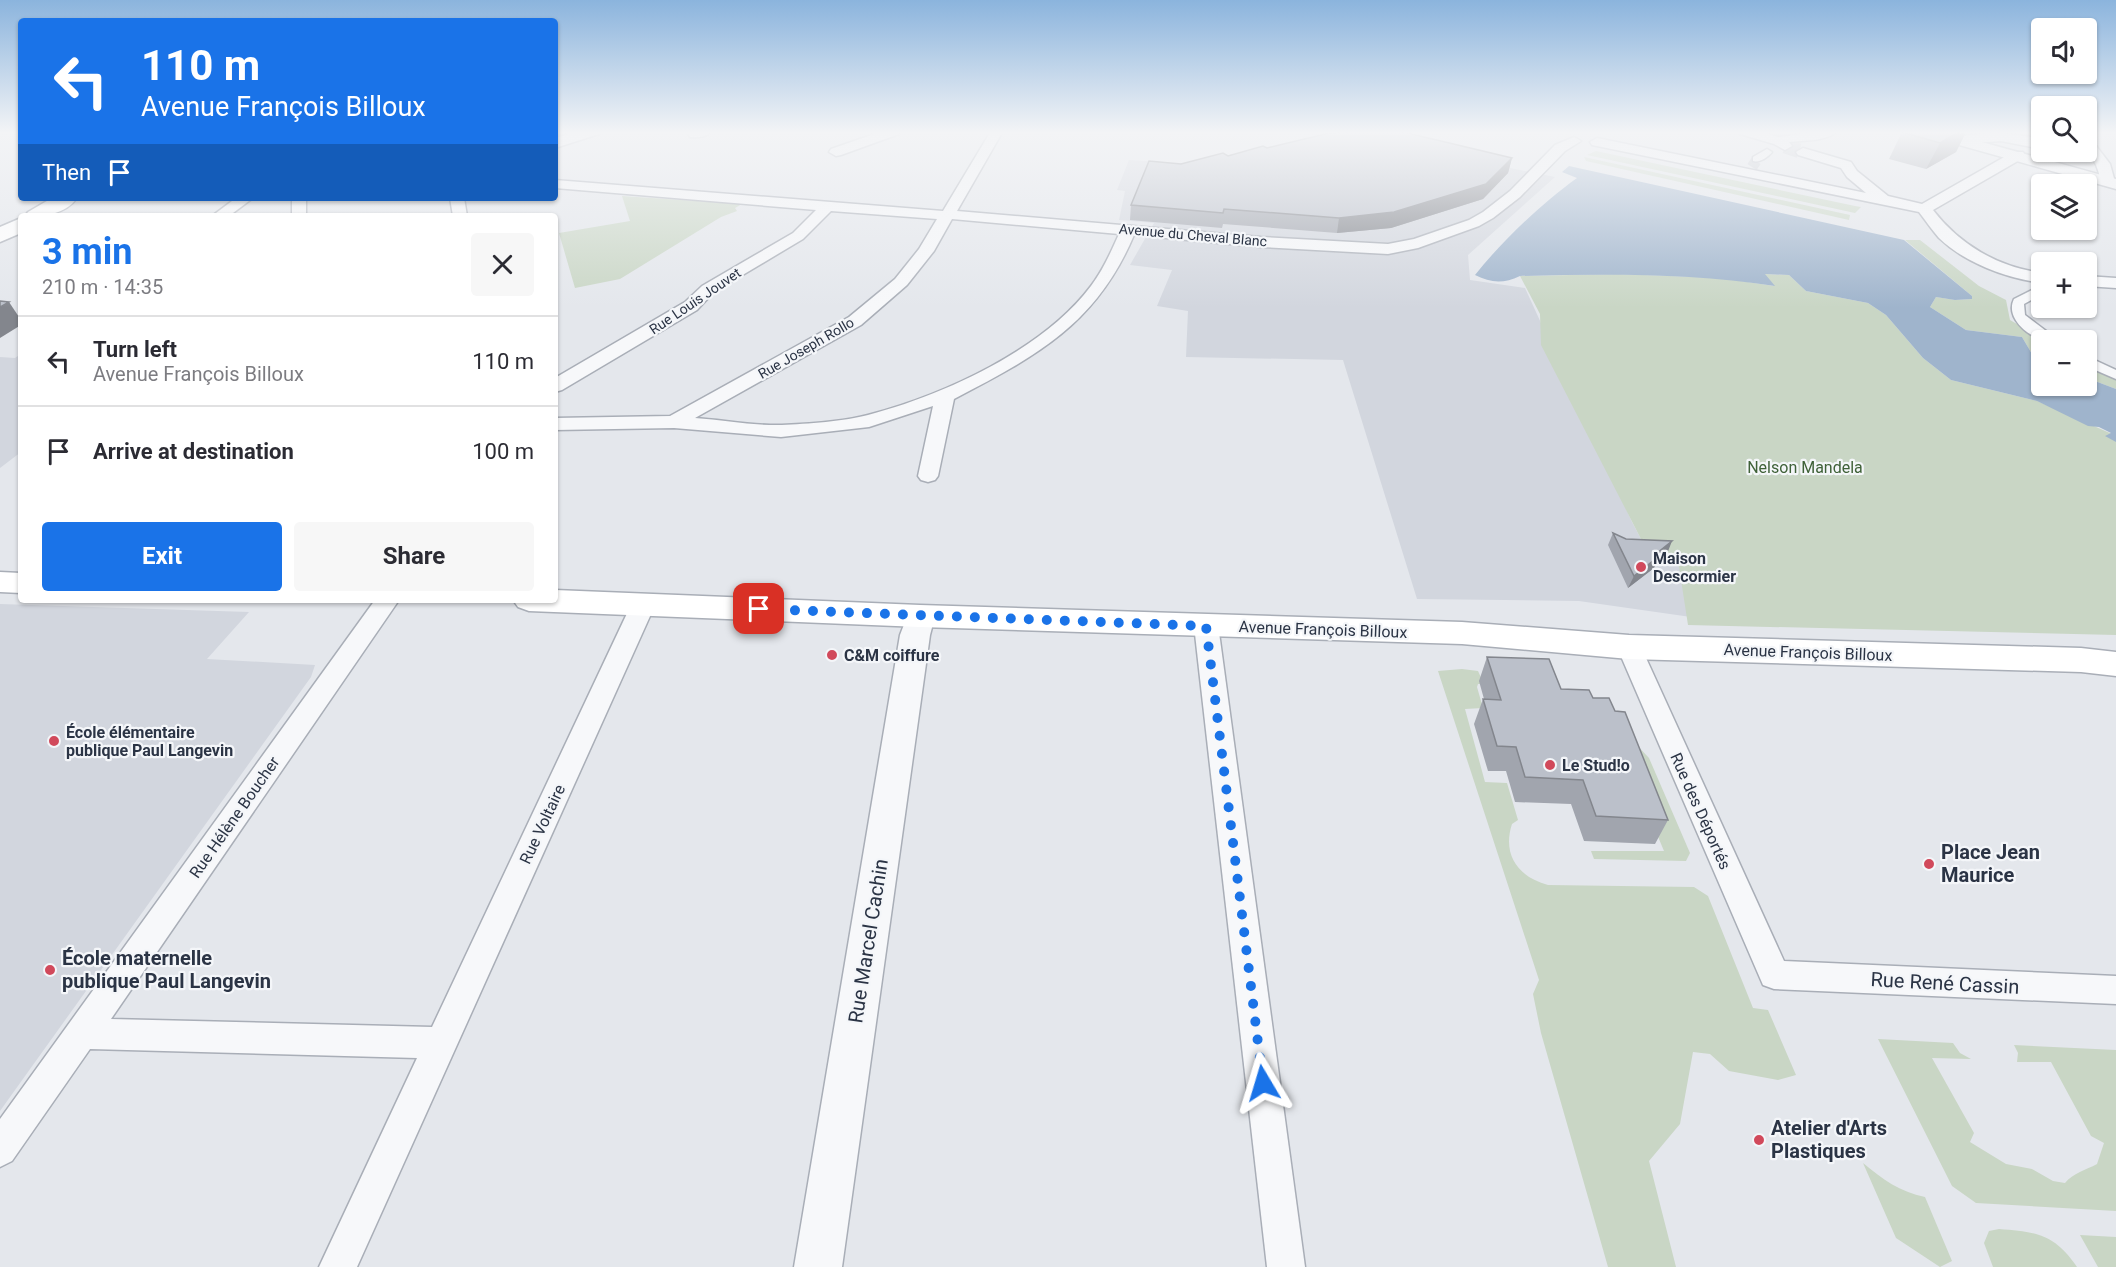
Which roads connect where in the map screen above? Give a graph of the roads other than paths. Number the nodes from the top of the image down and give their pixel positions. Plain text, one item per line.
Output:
1 (631, 190) edge
2 (961, 190) edge
3 (1519, 190) edge
4 (1841, 190) edge
5 (1872, 190) edge
6 (1957, 190) edge
7 (62, 201) edge
8 (242, 201) edge
9 (1886, 202) junction
10 (828, 206) junction
11 (1924, 209) junction
12 (40, 213) edge
13 (224, 213) edge
14 (945, 215) junction
15 (1128, 230) junction
16 (2031, 279) edge
17 (2097, 282) edge
18 (2116, 283) edge
19 (2031, 290) edge
20 (2037, 330) edge
21 (2097, 366) edge
22 (2116, 375) edge
23 (558, 384) edge
24 (945, 396) junction
25 (674, 422) junction
26 (558, 424) edge
27 (928, 476) dead end
28 (0, 582) edge
29 (18, 583) edge
30 (558, 602) edge
31 (385, 603) edge
32 (643, 606) junction
33 (920, 616) junction
34 (1206, 626) junction
35 (1629, 647) junction
36 (2116, 664) edge
37 (1774, 975) joint
38 (2116, 990) edge
39 (81, 1033) junction
40 (441, 1043) junction
41 (0, 1149) edge
42 (338, 1267) edge
43 (818, 1267) edge
44 (1286, 1267) edge

1 - 10 street, Avenue du Cheval Blanc
2 - 14 street, Rue Joseph Rollo
3 - 15 street, Avenue du Cheval Blanc
4 - 9 street
5 - 9 street
6 - 11 street
7 - 12 main road
8 - 13 street
9 - 11 street
10 - 14 street, Avenue du Cheval Blanc
10 - 23 street, Rue Louis Jouvet
11 - 16 street
14 - 15 street, Avenue du Cheval Blanc
14 - 25 street, Rue Joseph Rollo
15 - 24 street
17 - 18 street
19 - 20 street
21 - 22 street
24 - 25 street
24 - 27 street
25 - 26 street
28 - 29 main road
30 - 32 main road, Avenue François Billoux
31 - 39 street, Rue Hélène Boucher
32 - 33 main road, Avenue François Billoux
32 - 40 street, Rue Voltaire
33 - 34 main road, Avenue François Billoux
33 - 43 street, Rue Marcel Cachin
34 - 35 main road, Avenue François Billoux
34 - 44 street
35 - 36 main road, Avenue François Billoux
35 - 37 street, Rue des Déportés
37 - 38 street, Rue René Cassin
39 - 40 street
39 - 41 street, Rue Hélène Boucher
40 - 42 street, Rue Voltaire

